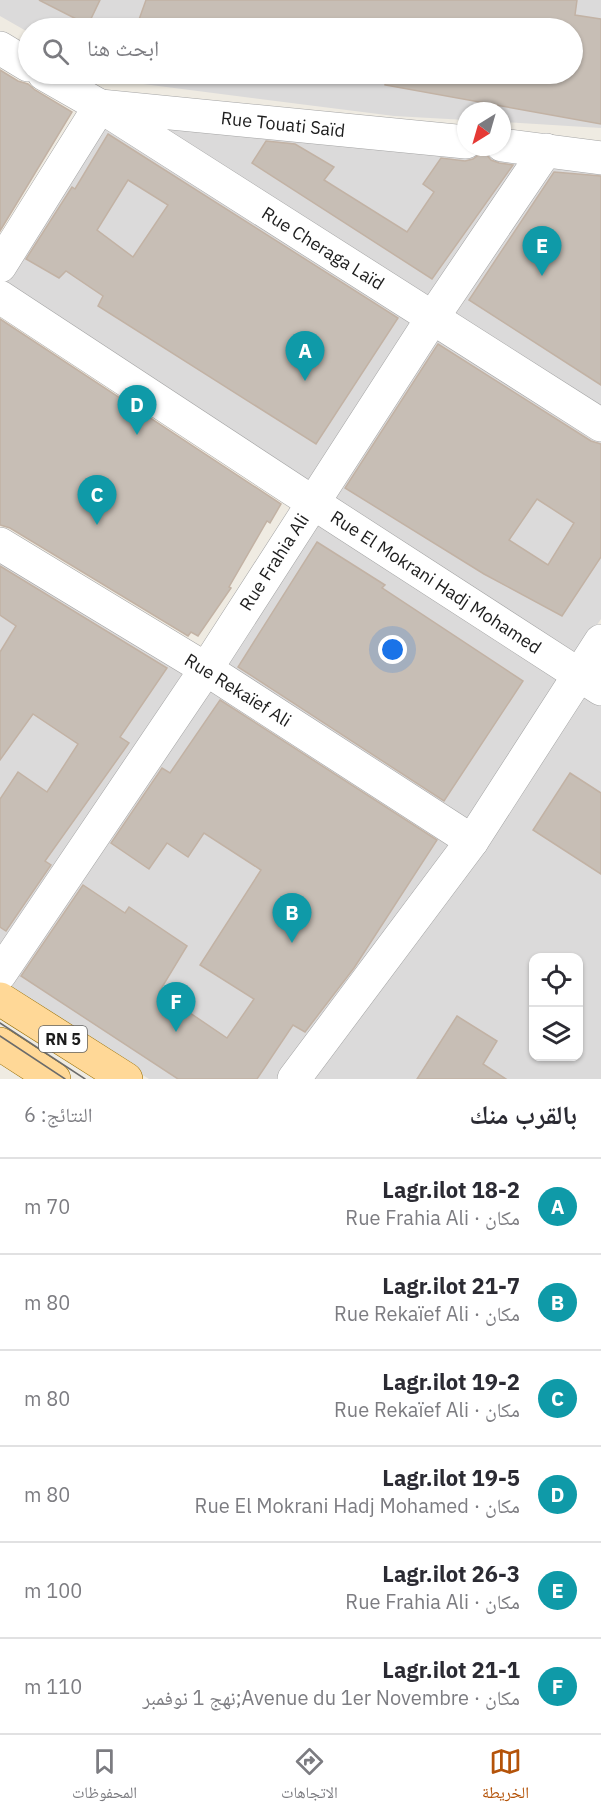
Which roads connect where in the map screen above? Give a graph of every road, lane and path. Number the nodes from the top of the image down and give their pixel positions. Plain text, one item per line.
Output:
1 (0, 48) edge
2 (18, 59) edge
3 (62, 84) edge
4 (100, 106) junction
5 (457, 141) edge
6 (511, 146) edge
7 (546, 150) junction
8 (590, 156) edge
9 (0, 266) edge
10 (0, 297) edge
11 (433, 317) junction
12 (601, 425) edge
13 (312, 502) junction
14 (0, 544) edge
15 (601, 641) edge
16 (206, 669) junction
17 (590, 681) edge
18 (472, 841) junction
19 (0, 974) edge
20 (0, 999) edge
21 (0, 1044) edge
22 (54, 1079) edge
23 (126, 1079) edge
24 (294, 1079) edge

1 - 2 street
3 - 4 street, Rue Cheraga Laïd
4 - 5 street, Rue Touati Saïd
4 - 9 street
4 - 11 street, Rue Cheraga Laïd
6 - 7 street
7 - 8 street
7 - 11 street, Rue Frahia Ali
10 - 13 street, Rue El Mokrani Hadj Mohamed
11 - 12 street, Rue Cheraga Laïd
11 - 13 street, Rue Frahia Ali
13 - 16 street, Rue Frahia Ali
13 - 17 street, Rue El Mokrani Hadj Mohamed
14 - 16 street, Rue Rekaïef Ali
15 - 17 street
16 - 18 street, Rue Rekaïef Ali
16 - 19 street, Rue Frahia Ali
17 - 18 street
18 - 24 street
20 - 23 main road, RN 5
21 - 22 main road, RN 5

